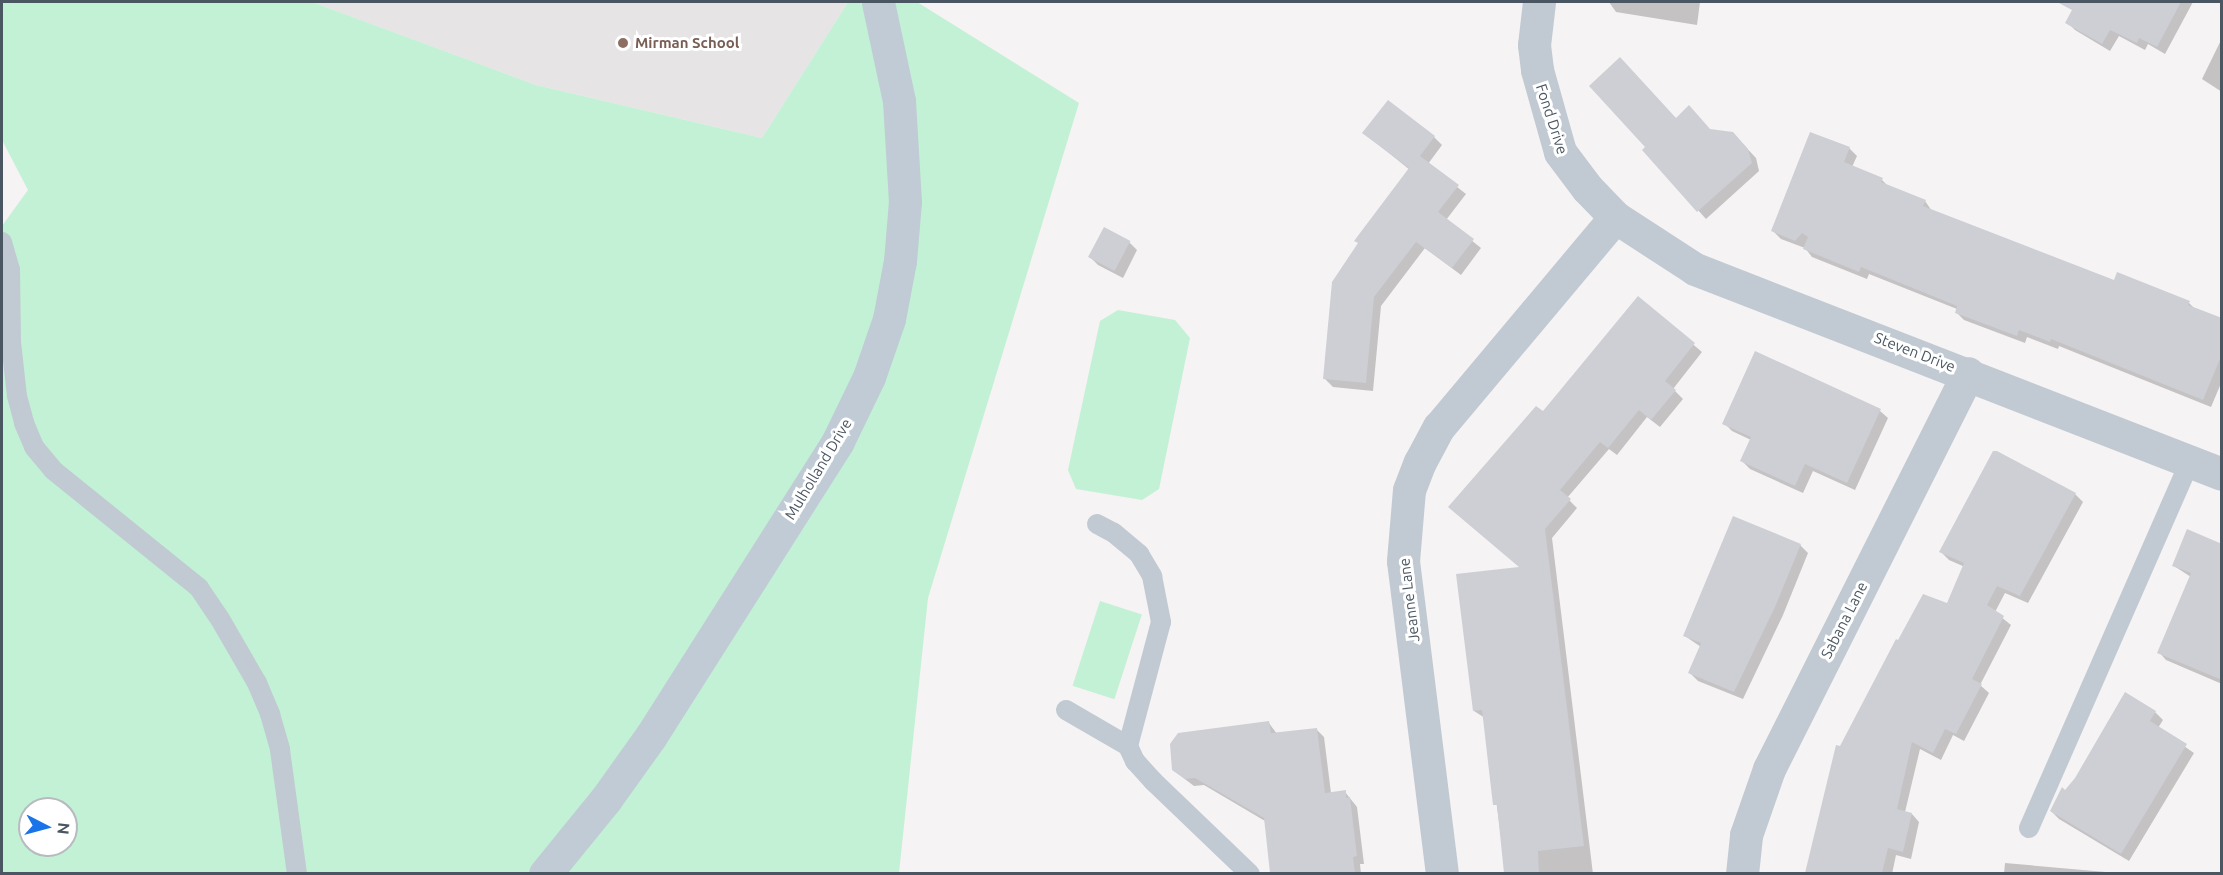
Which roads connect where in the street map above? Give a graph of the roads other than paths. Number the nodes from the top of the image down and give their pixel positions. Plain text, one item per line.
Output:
1 (878, 2) edge
2 (1539, 2) edge
3 (1615, 218) junction
4 (2, 242) edge
5 (6, 336) edge
6 (1968, 373) junction
7 (2190, 462) junction
8 (2222, 474) edge
9 (1097, 524) dead end
10 (1066, 710) dead end
11 (1128, 746) junction
12 (2029, 828) dead end
13 (297, 873) edge
14 (544, 873) edge
15 (1250, 873) edge
16 (1442, 873) edge
17 (1742, 873) edge

1 - 14 main road, Mulholland Drive
2 - 3 street, Fond Drive
3 - 6 street, Steven Drive
3 - 16 street, Jeanne Lane
4 - 5 lane
5 - 13 lane
6 - 7 street, Steven Drive
6 - 17 street, Sabana Lane
7 - 8 street, Steven Drive
7 - 12 lane
9 - 11 lane
10 - 11 lane
11 - 15 lane

